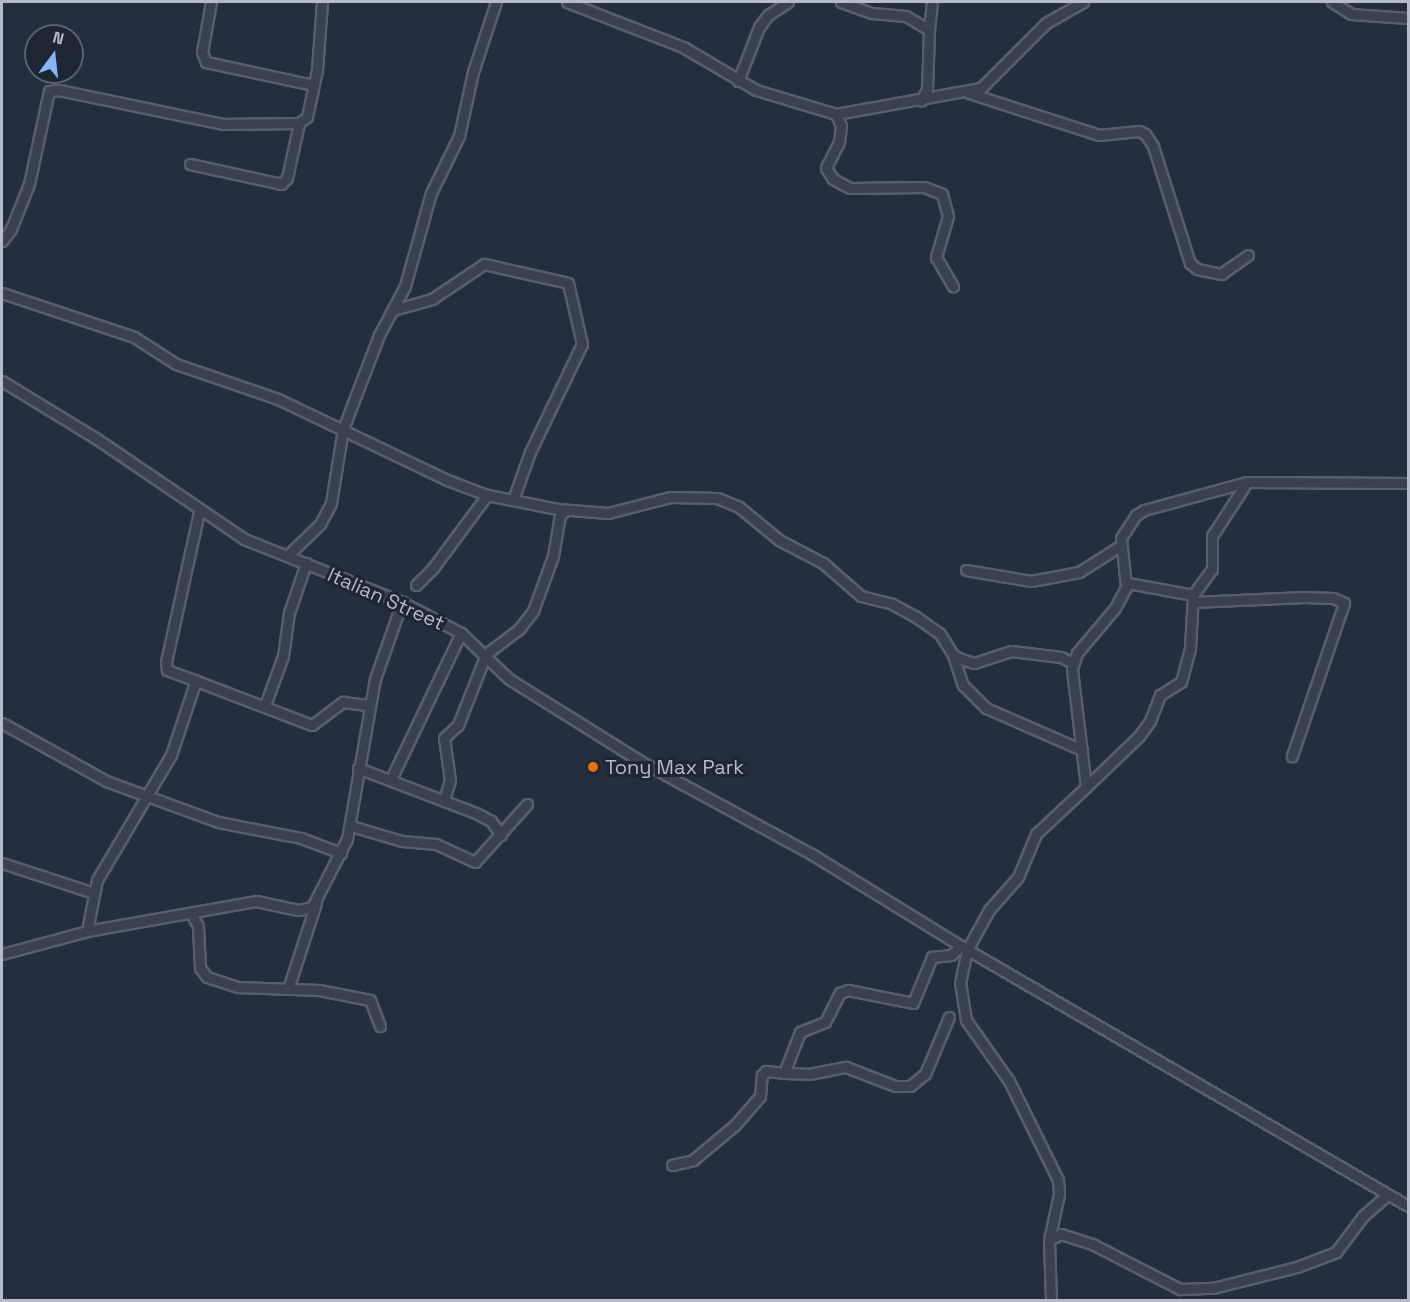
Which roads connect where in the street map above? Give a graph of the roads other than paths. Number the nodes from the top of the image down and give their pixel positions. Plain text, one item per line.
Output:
1 (211, 2) edge
2 (322, 2) edge
3 (496, 2) edge
4 (567, 2) edge
5 (788, 2) edge
6 (841, 2) edge
7 (932, 2) edge
8 (1083, 2) edge
9 (1332, 2) edge
10 (1408, 18) edge
11 (929, 30) junction
12 (738, 81) junction
13 (313, 85) junction
14 (969, 93) junction
15 (921, 101) junction
16 (836, 114) junction
17 (299, 123) junction
18 (189, 164) dead end
19 (2, 241) edge
20 (1248, 255) dead end
21 (953, 286) dead end
22 (2, 293) edge
23 (393, 310) junction
24 (2, 381) edge
25 (343, 429) junction
26 (1247, 482) junction
27 (1408, 483) edge
28 (487, 495) junction
29 (513, 500) junction
30 (566, 510) junction
31 (200, 512) junction
32 (1120, 546) junction
33 (287, 556) junction
34 (306, 563) junction
35 (966, 570) dead end
36 (1128, 583) junction
37 (416, 585) dead end
38 (1193, 598) junction
39 (402, 602) junction
40 (461, 633) junction
41 (486, 654) junction
42 (953, 654) junction
43 (1073, 663) junction
44 (194, 680) junction
45 (266, 705) junction
46 (369, 705) junction
47 (2, 723) edge
48 (1082, 750) junction
49 (1292, 756) dead end
50 (358, 768) junction
51 (391, 779) junction
52 (1086, 787) junction
53 (146, 795) junction
54 (444, 800) junction
55 (527, 804) dead end
56 (351, 826) junction
57 (501, 835) junction
58 (341, 853) junction
59 (2, 862) edge
60 (94, 893) junction
61 (316, 903) junction
62 (191, 913) junction
63 (87, 931) junction
64 (964, 948) junction
65 (2, 954) edge
66 (288, 989) junction
67 (949, 1017) dead end
68 (380, 1026) dead end
69 (784, 1073) junction
70 (672, 1165) dead end
71 (1387, 1195) junction
72 (1408, 1206) edge
73 (1049, 1240) junction
74 (1051, 1300) edge

1 - 13 street
2 - 13 street
3 - 23 street
4 - 12 street
5 - 12 street
6 - 11 street
7 - 11 street
8 - 14 street
9 - 10 street
11 - 15 street
12 - 16 street
13 - 17 street
14 - 15 street
14 - 20 street
15 - 16 street
16 - 21 street
17 - 18 street
17 - 19 street
22 - 25 street
23 - 25 street
23 - 29 street
24 - 31 street, Italian Street
25 - 28 street
25 - 33 street
26 - 27 street
26 - 32 street
26 - 38 street
28 - 29 street
28 - 37 street
29 - 30 street
30 - 41 street
30 - 42 street
31 - 33 street, Italian Street
31 - 44 street
32 - 35 street
32 - 36 street
33 - 34 street, Italian Street
34 - 39 street, Italian Street
34 - 45 street
36 - 38 street
36 - 43 street
38 - 49 street
38 - 52 street
39 - 40 street, Italian Street
39 - 46 street
40 - 41 street, Italian Street
40 - 51 street
41 - 54 street
41 - 64 street, Italian Street
42 - 43 street
42 - 48 street
43 - 48 street
44 - 45 street
44 - 53 street
45 - 46 street
46 - 50 street
47 - 53 street
48 - 52 street
50 - 51 street
50 - 56 street
51 - 54 street
52 - 64 street
53 - 58 street
53 - 60 street
54 - 57 street
55 - 57 street
56 - 57 street
56 - 58 street
58 - 61 street
59 - 60 street
60 - 63 street
61 - 62 street
61 - 66 street
62 - 63 street
62 - 66 street
63 - 65 street
64 - 69 street
64 - 71 street, Italian Street
64 - 73 street
66 - 68 street
67 - 69 street
69 - 70 street
71 - 72 street, Italian Street
71 - 73 street
73 - 74 street

